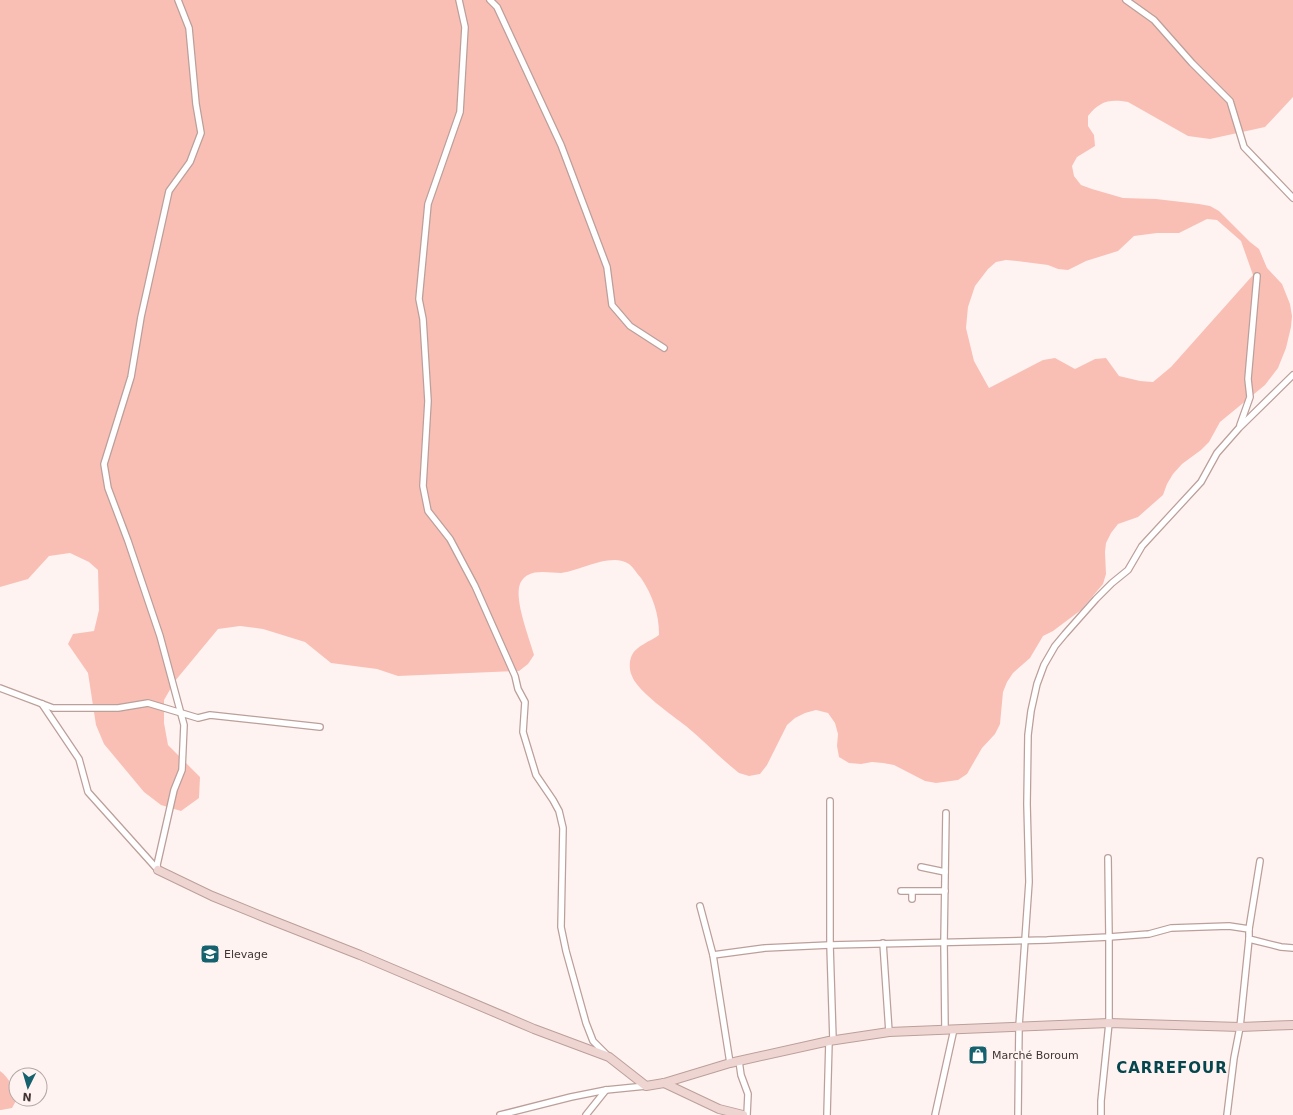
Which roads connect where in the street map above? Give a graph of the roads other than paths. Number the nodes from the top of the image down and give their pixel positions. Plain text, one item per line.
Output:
1 (178, 0) edge
2 (459, 0) edge
3 (490, 0) edge
4 (1126, 0) edge
5 (1293, 198) edge
6 (1257, 276) dead end
7 (664, 348) dead end
8 (1293, 375) edge
9 (1239, 428) junction
10 (0, 688) edge
11 (42, 703) junction
12 (181, 713) junction
13 (320, 727) dead end
14 (830, 801) dead end
15 (946, 813) dead end
16 (1108, 858) dead end
17 (1260, 861) dead end
18 (921, 867) dead end
19 (158, 870) junction
20 (945, 872) junction
21 (901, 891) dead end
22 (945, 891) junction
23 (912, 892) junction
24 (912, 899) dead end
25 (700, 906) dead end
26 (1250, 929) junction
27 (1109, 937) junction
28 (1249, 939) junction
29 (1024, 941) junction
30 (944, 942) junction
31 (883, 943) junction
32 (830, 945) junction
33 (1293, 948) edge
34 (713, 954) junction
35 (1109, 1023) junction
36 (1293, 1025) edge
37 (1019, 1026) junction
38 (1240, 1027) junction
39 (945, 1029) junction
40 (954, 1029) junction
41 (889, 1032) junction
42 (831, 1041) junction
43 (609, 1057) junction
44 (739, 1061) junction
45 (730, 1063) junction
46 (664, 1083) junction
47 (646, 1086) junction
48 (606, 1090) junction
49 (500, 1115) edge
50 (586, 1115) edge
51 (743, 1115) edge
52 (747, 1115) edge
53 (827, 1115) edge
54 (935, 1115) edge
55 (1018, 1115) edge
56 (1101, 1115) edge
57 (1227, 1115) edge

1 - 12 street
2 - 43 street
3 - 7 street
4 - 5 street
6 - 9 street
8 - 9 street
9 - 29 street
10 - 11 street
11 - 12 street
11 - 19 street
12 - 13 street
12 - 19 street
14 - 32 street
15 - 20 street
16 - 27 street
17 - 26 street
18 - 20 street
19 - 43 street
20 - 22 street
21 - 23 street
22 - 23 street
22 - 30 street
23 - 24 street
25 - 34 street
26 - 27 street
26 - 28 street
27 - 29 street
27 - 35 street
28 - 33 street
28 - 38 street
29 - 30 street
29 - 37 street
30 - 31 street
30 - 39 street
31 - 32 street
31 - 41 street
32 - 34 street
32 - 42 street
34 - 45 street
35 - 37 street
35 - 38 street
35 - 56 street
36 - 38 street
37 - 40 street
37 - 55 street
38 - 57 street
39 - 40 street
39 - 41 street
40 - 54 street
41 - 42 street
42 - 44 street
42 - 53 street
43 - 47 street
44 - 45 street
44 - 52 street
45 - 46 street
46 - 47 street
46 - 51 street
47 - 48 street
48 - 49 street
48 - 50 street

